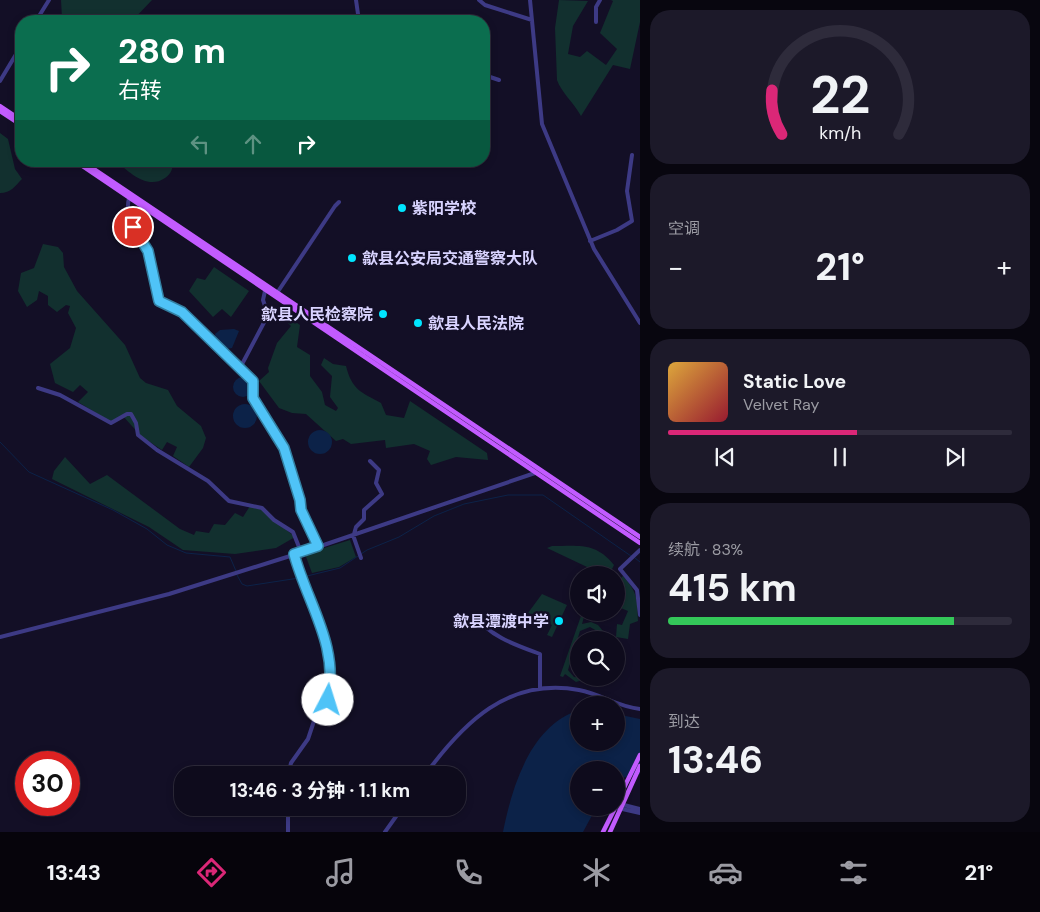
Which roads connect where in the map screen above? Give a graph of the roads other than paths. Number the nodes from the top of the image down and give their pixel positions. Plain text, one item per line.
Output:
1 (49, 0) edge
2 (356, 0) edge
3 (479, 0) edge
4 (530, 0) edge
5 (600, 0) edge
6 (40, 15) edge
7 (358, 15) edge
8 (532, 20) junction
9 (596, 22) dead end
10 (15, 56) edge
11 (490, 76) edge
12 (499, 80) dead end
13 (0, 81) edge
14 (0, 106) edge
15 (0, 111) edge
16 (15, 116) edge
17 (15, 121) edge
18 (632, 155) dead end
19 (84, 167) edge
20 (91, 167) edge
21 (129, 198) junction
22 (339, 202) dead end
23 (590, 242) junction
24 (266, 291) junction
25 (277, 294) junction
26 (640, 323) edge
27 (240, 368) junction
28 (38, 388) dead end
29 (370, 461) dead end
30 (535, 473) junction
31 (353, 535) junction
32 (640, 538) edge
33 (640, 543) edge
34 (318, 546) junction
35 (639, 551) edge
36 (301, 552) junction
37 (294, 554) junction
38 (360, 558) dead end
39 (475, 615) dead end
40 (640, 615) edge
41 (0, 636) edge
42 (540, 688) junction
43 (640, 709) edge
44 (640, 755) edge
45 (290, 766) edge
46 (432, 766) edge
47 (640, 766) edge
48 (626, 790) joint
49 (625, 807) edge
50 (625, 808) edge
51 (640, 809) edge
52 (640, 813) edge
53 (288, 816) edge
54 (396, 816) edge
55 (612, 816) edge
56 (615, 816) edge
57 (288, 832) edge
58 (385, 832) edge
59 (602, 832) edge
60 (610, 832) edge

1 - 6 street
2 - 7 street
3 - 8 street
4 - 8 street
5 - 9 street
8 - 23 street
10 - 13 street
11 - 12 street
14 - 16 main road
15 - 17 main road
18 - 23 street
19 - 21 main road
20 - 25 main road
21 - 24 main road
21 - 27 street
22 - 25 street
23 - 26 street
24 - 27 street
24 - 30 main road
25 - 32 main road
27 - 34 street
28 - 36 street
29 - 31 street
30 - 31 street
30 - 33 main road
31 - 34 street
31 - 38 street
34 - 36 street
35 - 40 street
36 - 37 street
37 - 41 street
37 - 45 street
39 - 42 street
42 - 43 street
42 - 46 street
44 - 48 main road
47 - 48 main road
49 - 51 street
50 - 52 street
53 - 57 street
54 - 58 street
55 - 59 main road
56 - 60 main road

